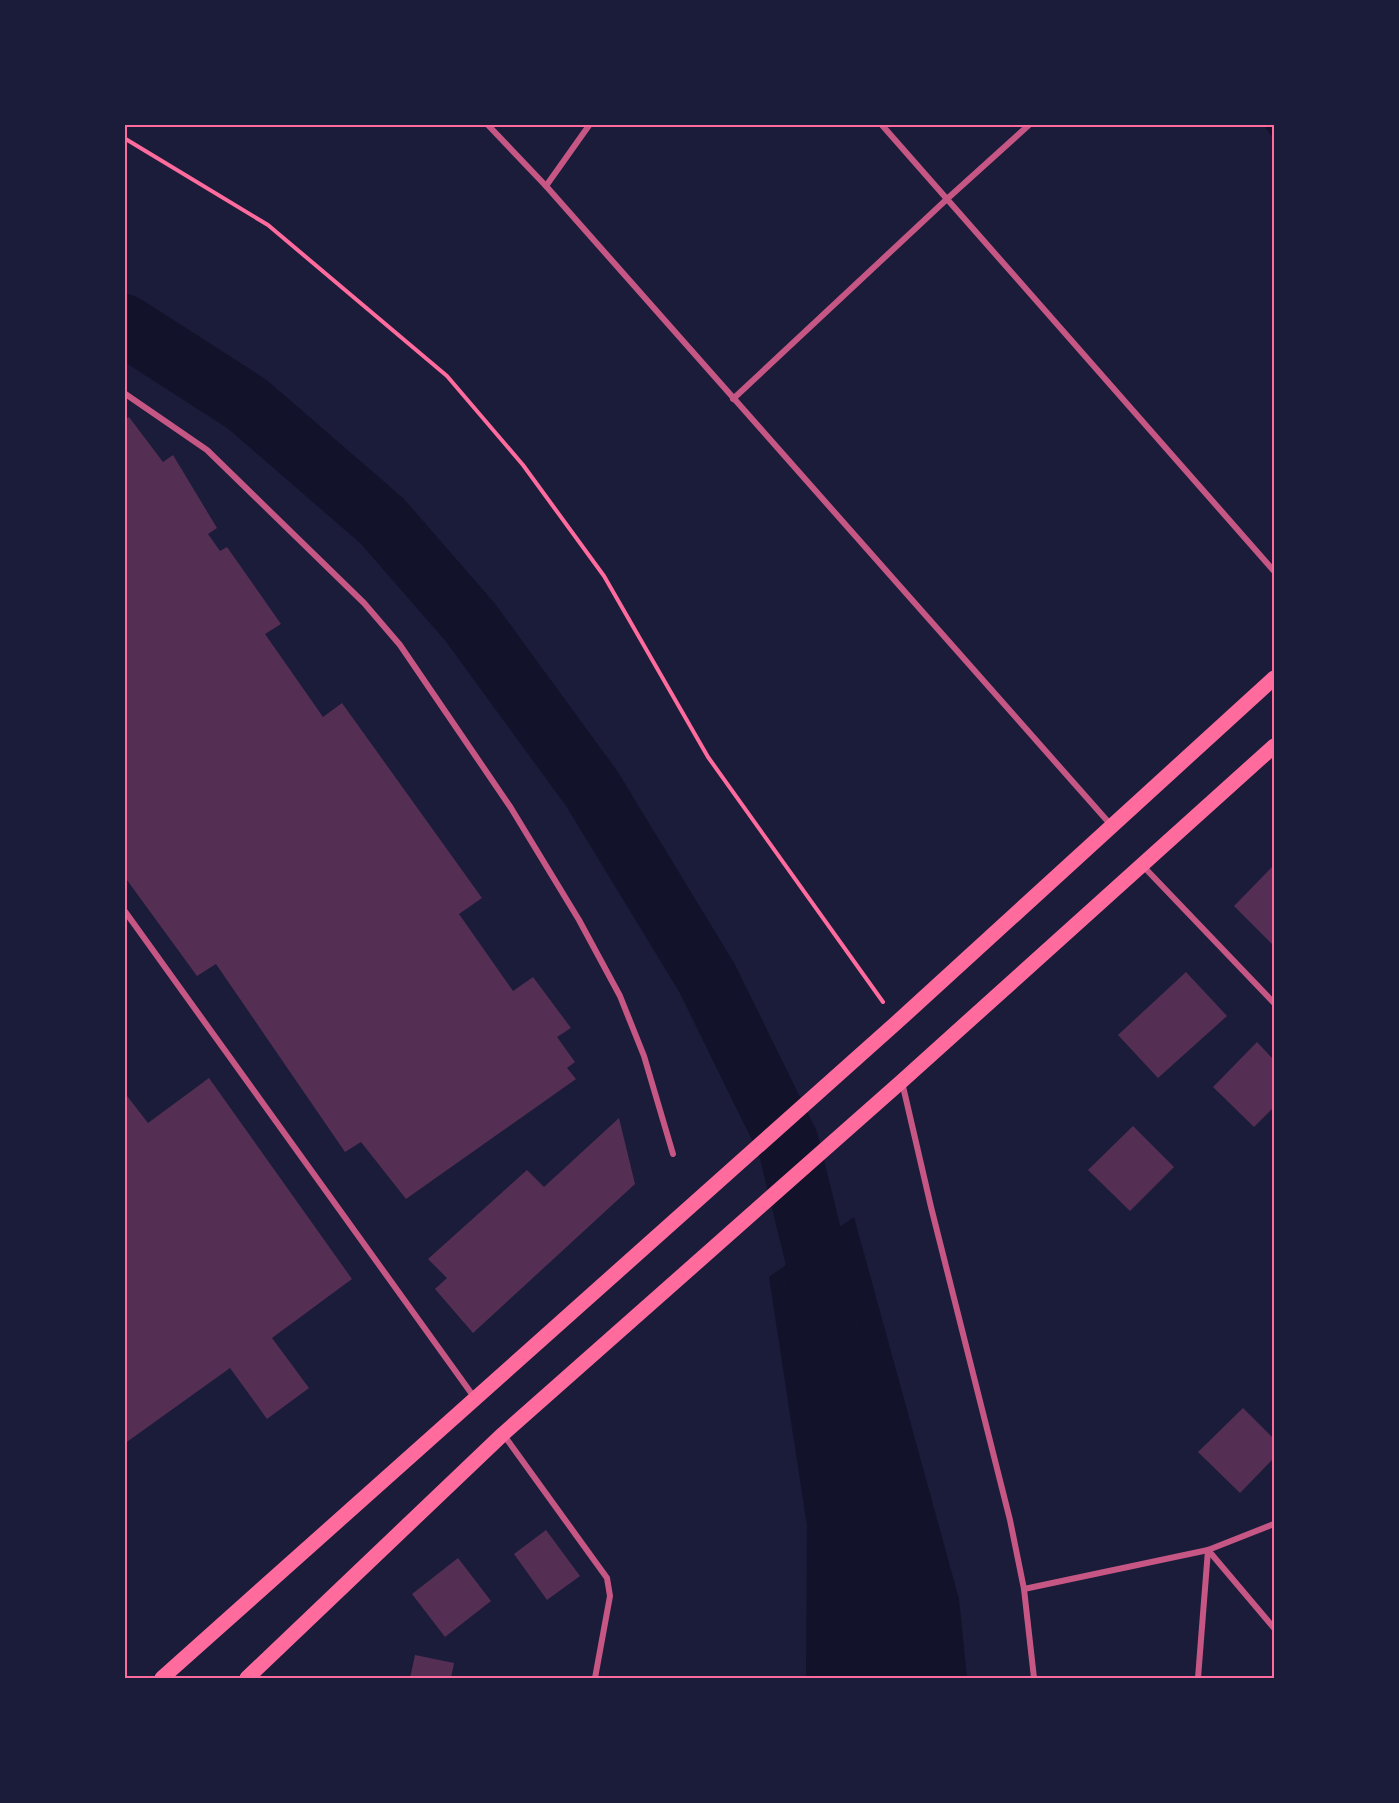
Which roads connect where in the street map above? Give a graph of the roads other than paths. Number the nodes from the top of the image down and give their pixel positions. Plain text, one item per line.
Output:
1 (487, 124) edge
2 (590, 124) edge
3 (881, 124) edge
4 (1030, 124) edge
5 (546, 186) junction
6 (947, 199) junction
7 (124, 393) edge
8 (733, 399) junction
9 (1275, 572) edge
10 (1275, 678) edge
11 (1275, 746) edge
12 (1111, 825) junction
13 (1142, 865) junction
14 (124, 910) edge
15 (1275, 1004) edge
16 (898, 1084) junction
17 (673, 1154) dead end
18 (474, 1398) junction
19 (503, 1434) junction
20 (1275, 1524) edge
21 (1208, 1550) junction
22 (1024, 1589) junction
23 (1275, 1628) edge
24 (252, 1676) edge
25 (162, 1678) edge
26 (595, 1678) edge
27 (1034, 1678) edge
28 (1198, 1678) edge

1 - 5 street
2 - 5 street
3 - 6 street
4 - 6 street
5 - 8 street
6 - 8 street
6 - 9 street
7 - 17 street
8 - 12 street
10 - 12 main road
11 - 13 main road
12 - 18 main road
13 - 15 street
13 - 16 main road
14 - 18 street
16 - 19 main road
16 - 22 street
18 - 25 main road
19 - 24 main road
19 - 26 street
20 - 21 street
21 - 22 street
21 - 23 street
21 - 28 street
22 - 27 street

